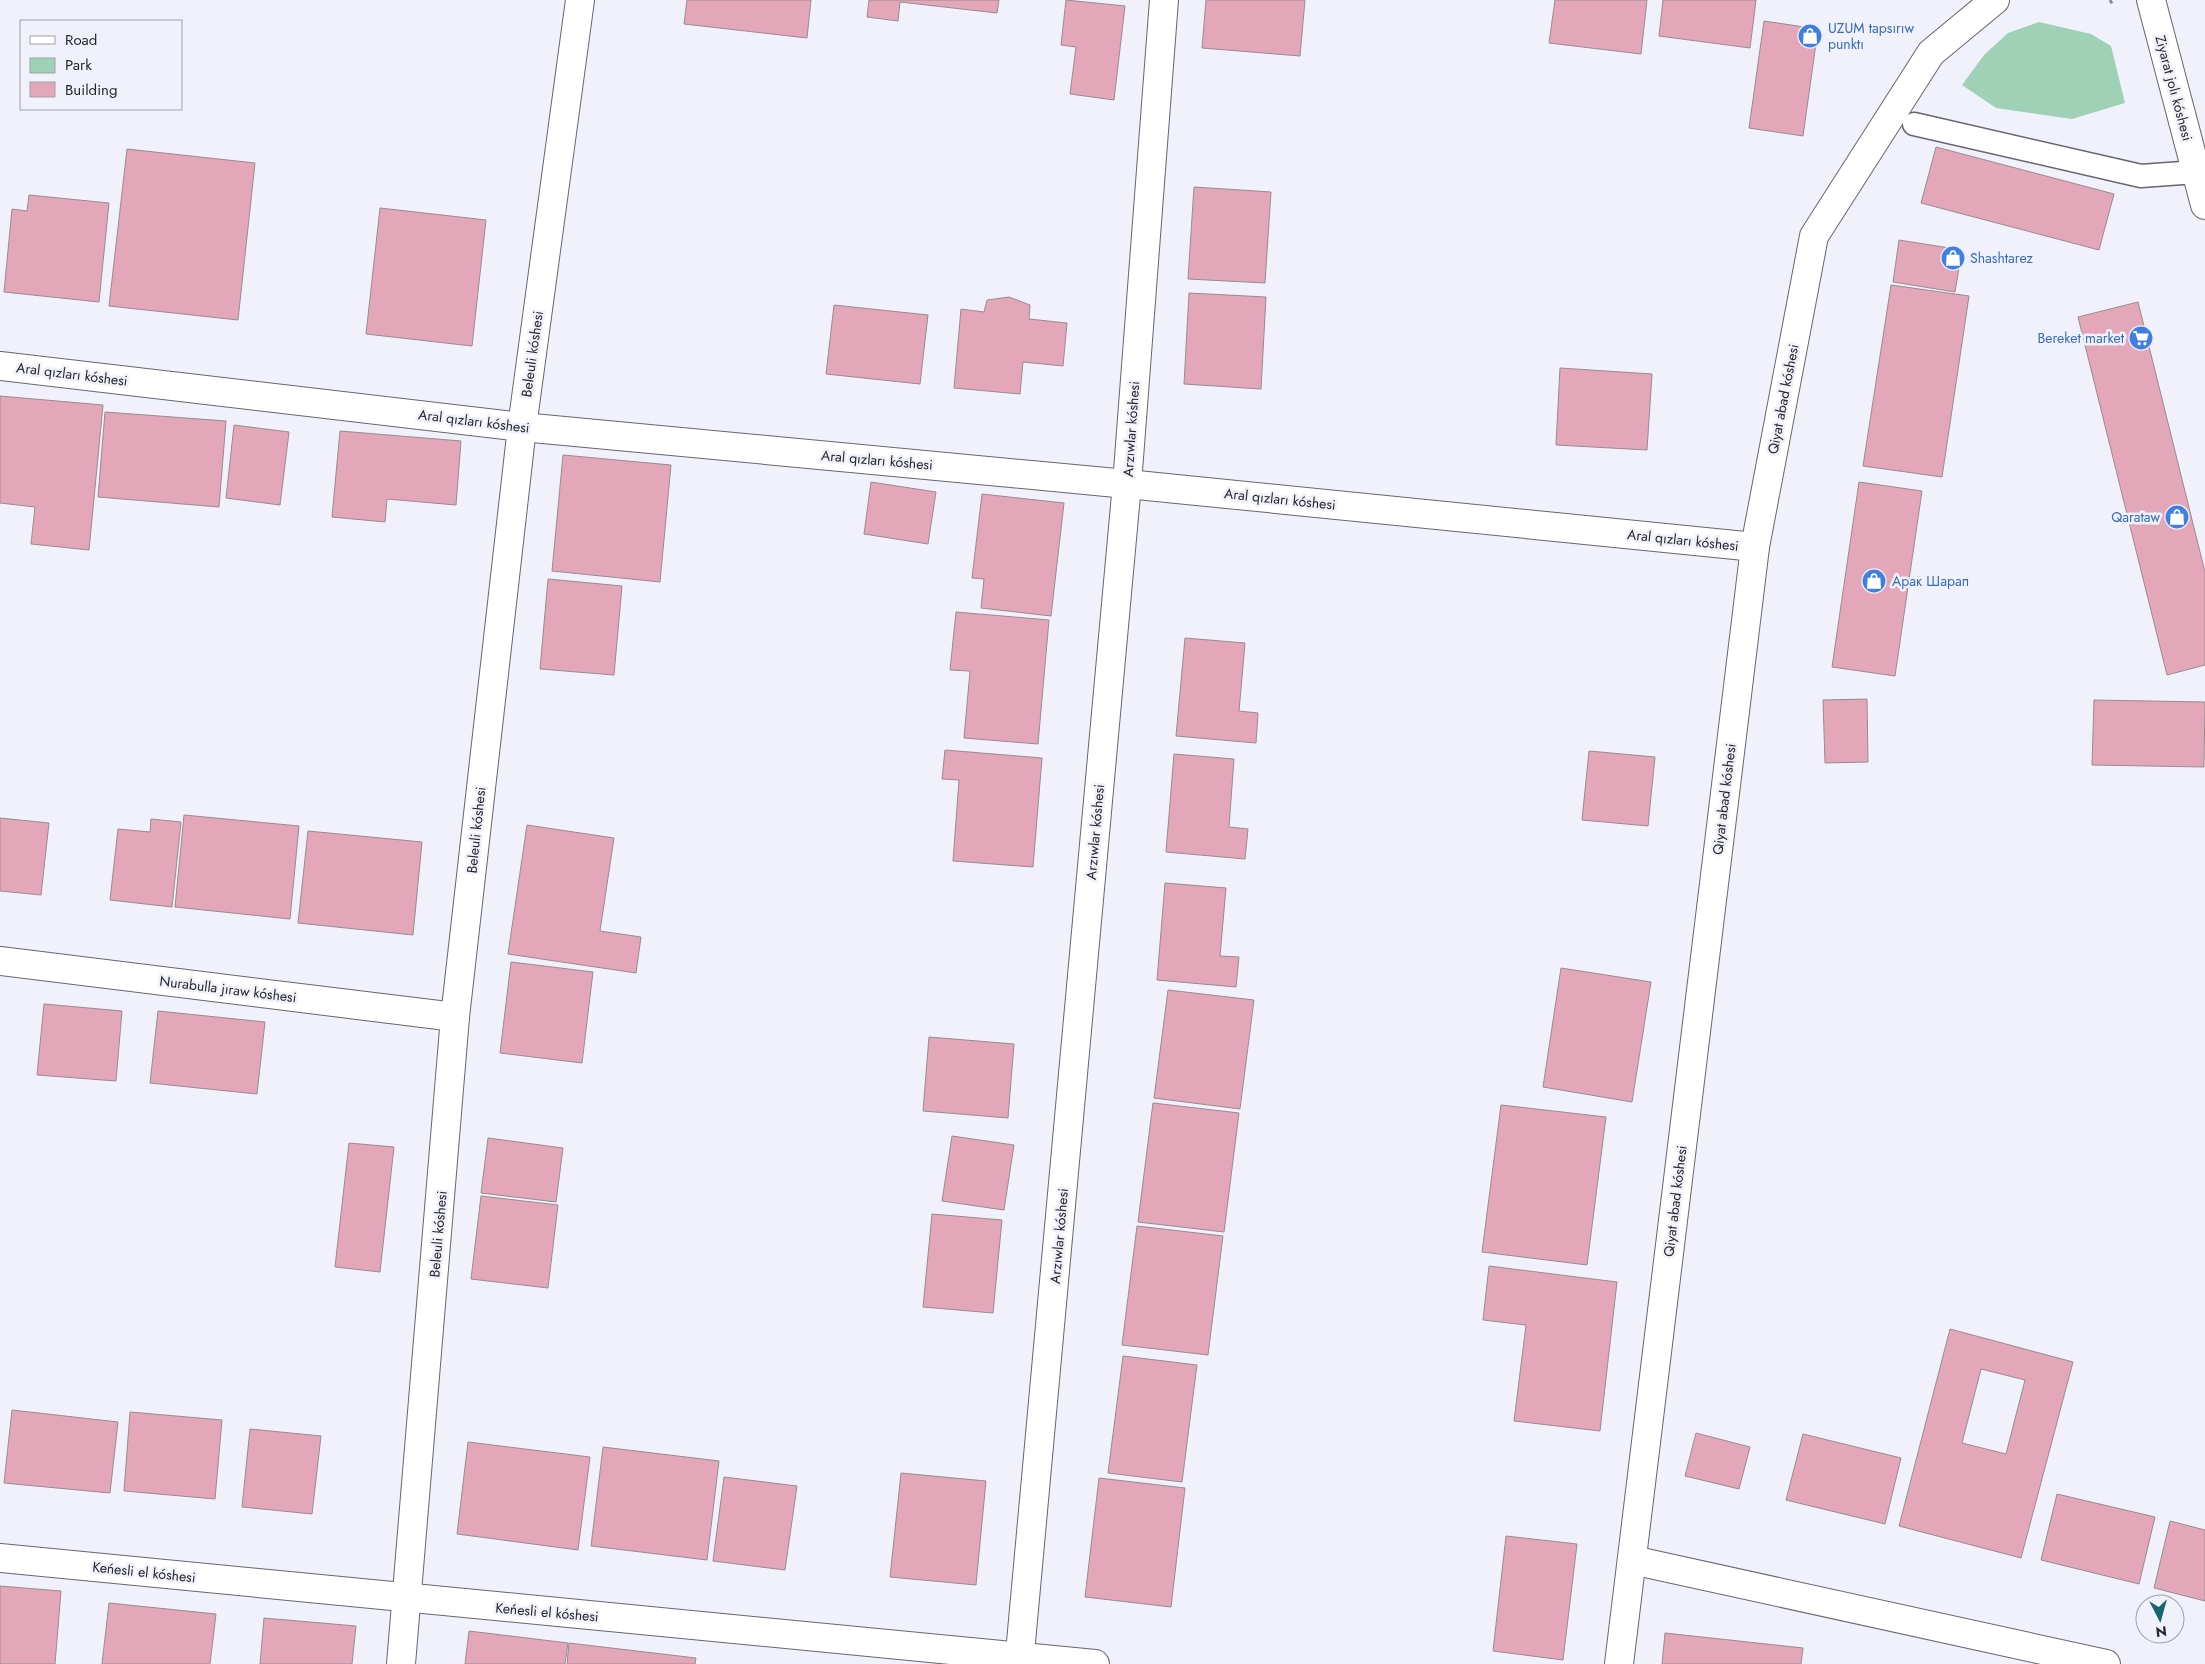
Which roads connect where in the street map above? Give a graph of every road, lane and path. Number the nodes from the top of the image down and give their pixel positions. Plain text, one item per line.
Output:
1 (580, 0) edge
2 (1164, 0) edge
3 (1995, 0) edge
4 (2151, 0) edge
5 (1914, 124) dead end
6 (2196, 172) junction
7 (2205, 205) edge
8 (0, 366) edge
9 (522, 427) junction
10 (1127, 484) junction
11 (1755, 547) junction
12 (0, 961) edge
13 (455, 1017) junction
14 (0, 1558) edge
15 (1632, 1560) junction
16 (408, 1599) junction
17 (1020, 1660) edge
18 (401, 1664) edge
19 (1095, 1664) edge
20 (1619, 1664) edge
21 (2106, 1664) edge

1 - 9 street, Beleuli kóshesi
2 - 10 street, Arzıwlar kóshesi
3 - 11 street, Qiyat abad kóshesi
4 - 6 street, Ziyarat jolı kóshesi
5 - 6 lane
6 - 7 street, Ziyarat jolı kóshesi
8 - 9 street, Aral qızları kóshesi
9 - 10 street, Aral qızları kóshesi
9 - 13 street, Beleuli kóshesi
10 - 11 street, Aral qızları kóshesi
10 - 17 street, Arzıwlar kóshesi
11 - 15 street, Qiyat abad kóshesi
12 - 13 street, Nurabulla jıraw kóshesi
13 - 16 street, Beleuli kóshesi
14 - 16 street, Keńesli el kóshesi
15 - 20 street, Qiyat abad kóshesi
15 - 21 street
16 - 17 street, Keńesli el kóshesi
16 - 18 street, Beleuli kóshesi
17 - 19 street, Keńesli el kóshesi

